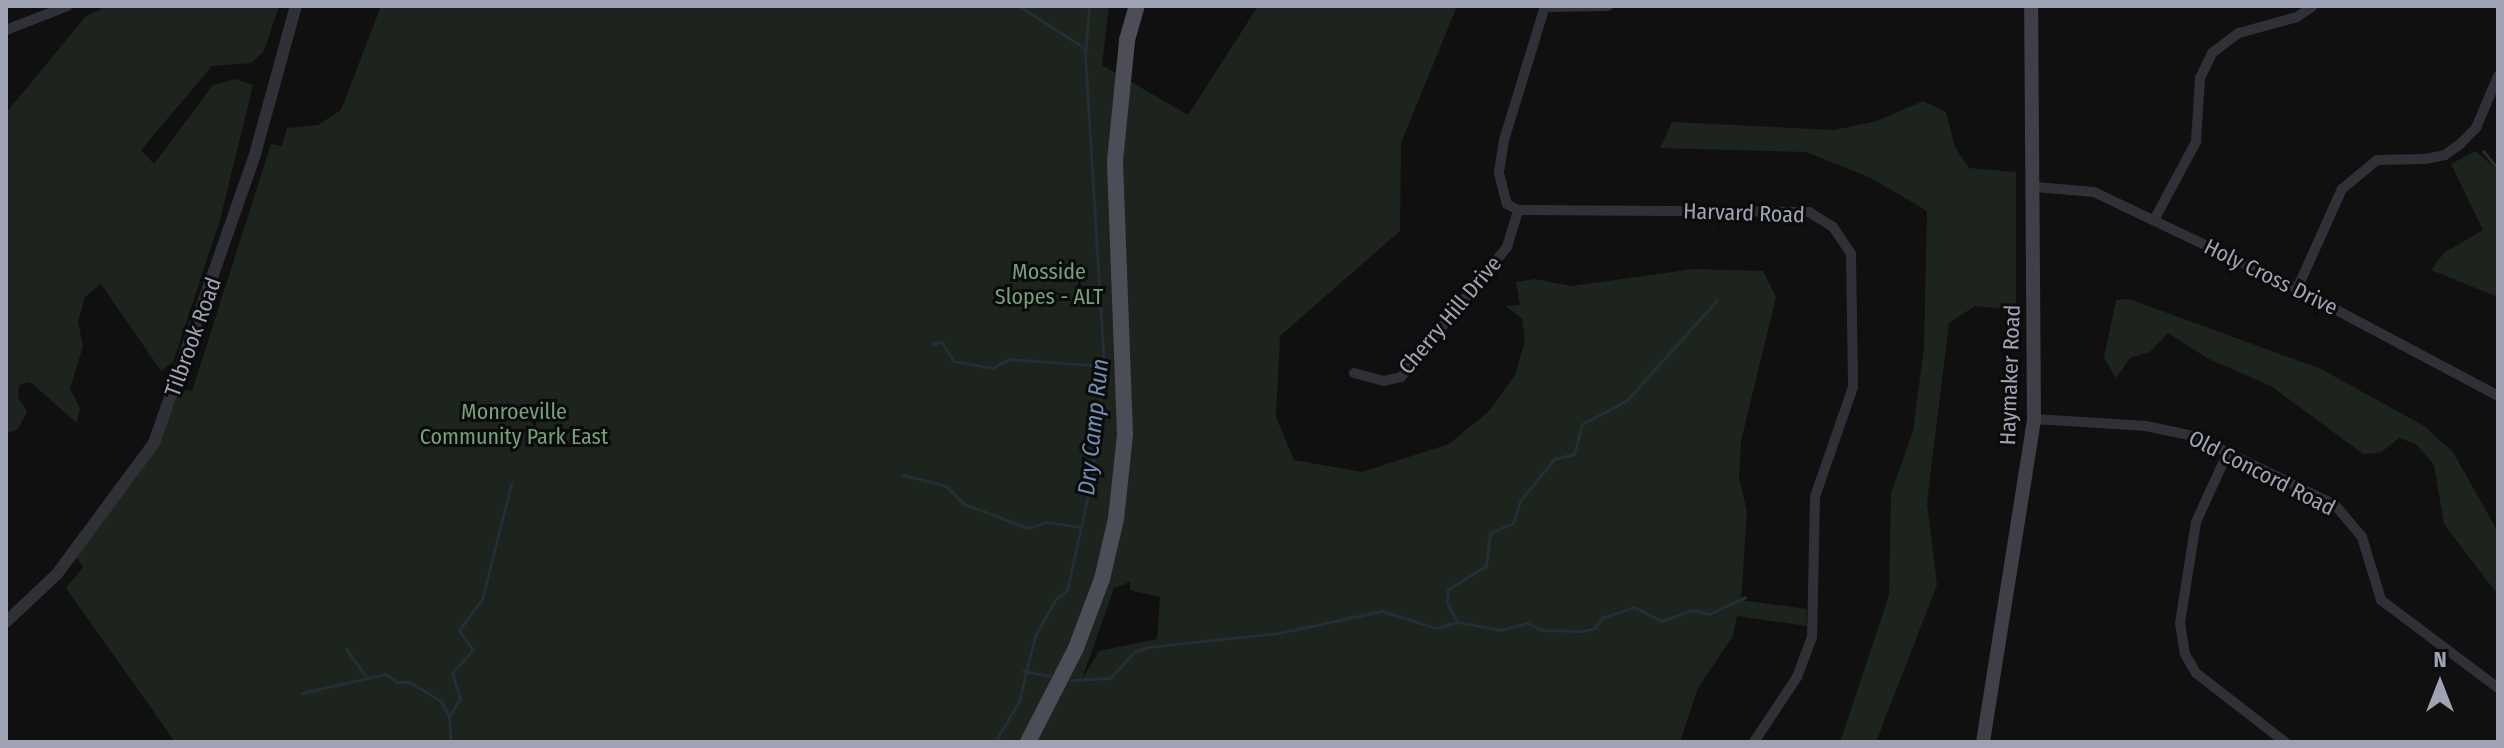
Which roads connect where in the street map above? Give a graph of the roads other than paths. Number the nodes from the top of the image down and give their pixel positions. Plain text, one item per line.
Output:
1 (68, 6) edge
2 (296, 6) edge
3 (1137, 6) edge
4 (1608, 6) edge
5 (2031, 6) edge
6 (2313, 6) edge
7 (1545, 7) edge
8 (6, 30) edge
9 (2498, 76) edge
10 (2035, 187) junction
11 (1518, 210) junction
12 (2154, 220) junction
13 (2297, 289) junction
14 (1354, 373) dead end
15 (2498, 396) edge
16 (2034, 419) junction
17 (2228, 452) junction
18 (6, 622) edge
19 (2498, 688) edge
20 (1028, 742) edge
21 (1754, 742) edge
22 (1983, 742) edge
23 (2285, 742) edge

1 - 8 street
2 - 18 street, Tilbrook Road
3 - 20 main road
4 - 7 street
5 - 10 main road, Haymaker Road
6 - 12 street
7 - 11 street
9 - 13 street
10 - 12 street, Holy Cross Drive
10 - 16 main road, Haymaker Road
11 - 14 street, Cherry Hill Drive
11 - 21 street, Harvard Road
12 - 13 street, Holy Cross Drive
13 - 15 street, Holy Cross Drive
16 - 17 street, Old Concord Road
16 - 22 main road, Haymaker Road
17 - 19 street, Old Concord Road
17 - 23 street

